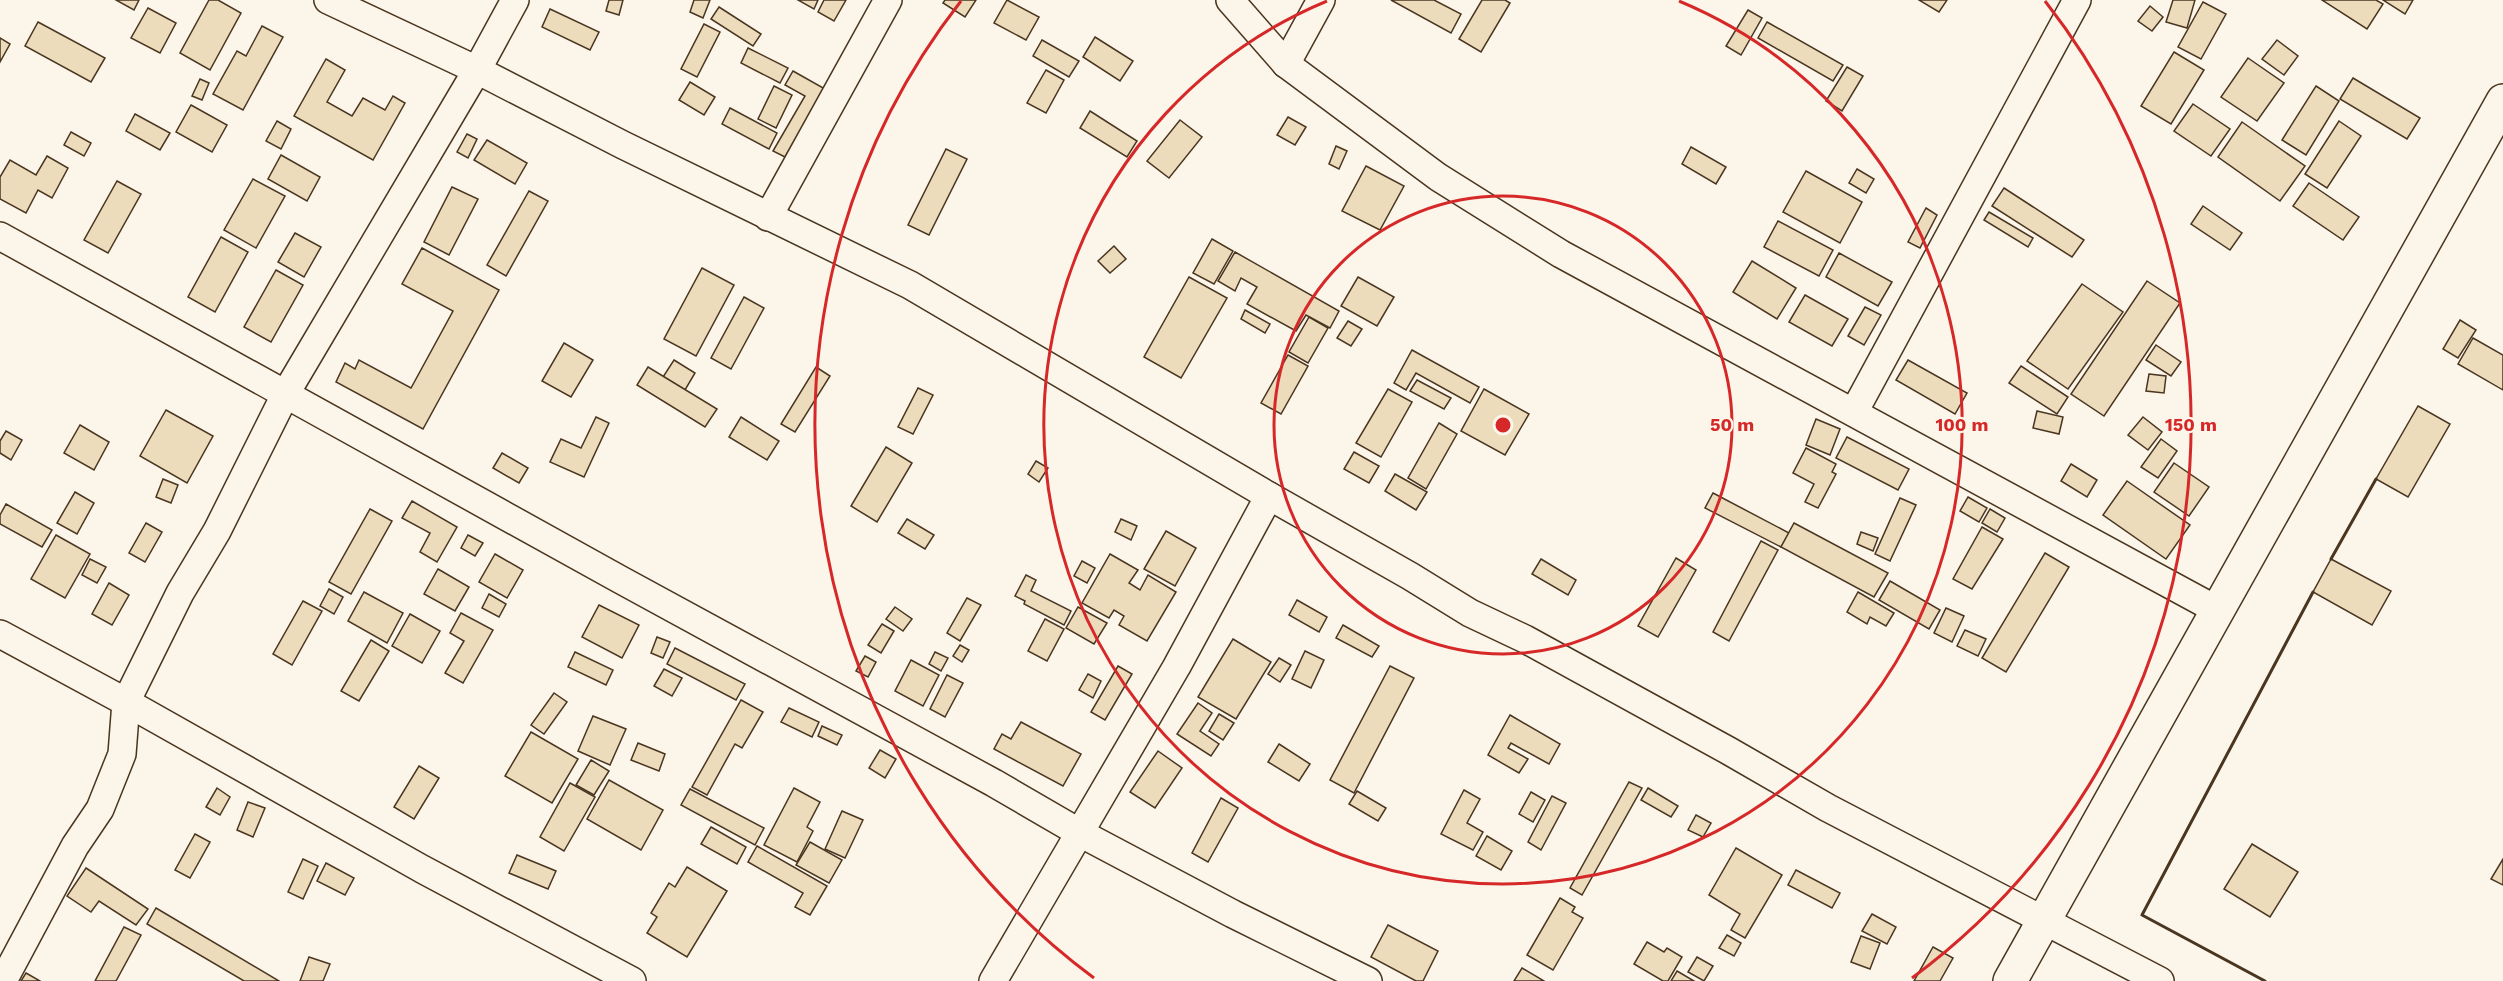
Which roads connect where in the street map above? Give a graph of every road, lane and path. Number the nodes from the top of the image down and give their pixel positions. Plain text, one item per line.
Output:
1 (328, 0) edge
2 (515, 0) edge
3 (888, 0) edge
4 (1230, 0) edge
5 (1322, 0) edge
6 (2077, 0) edge
7 (1286, 64) junction
8 (477, 70) junction
9 (2503, 101) edge
10 (768, 217) junction
11 (0, 236) edge
12 (286, 393) junction
13 (1854, 412) junction
14 (1269, 496) junction
15 (2217, 610) junction
16 (0, 634) edge
17 (126, 702) junction
18 (1080, 833) junction
19 (2043, 922) junction
20 (3, 981) edge
21 (632, 981) edge
22 (993, 981) edge
23 (1368, 981) edge
24 (2010, 981) edge
25 (2160, 981) edge

1 - 8 street
2 - 8 street
3 - 10 street
4 - 7 street
5 - 7 street
6 - 13 street
7 - 13 street
8 - 10 street
8 - 12 street
9 - 15 street
10 - 14 street
11 - 12 street
12 - 17 street
12 - 18 street
13 - 15 street
14 - 18 street
14 - 19 street
15 - 19 street
16 - 17 street
17 - 20 street
17 - 21 street
18 - 22 street
18 - 23 street
19 - 24 street
19 - 25 street

